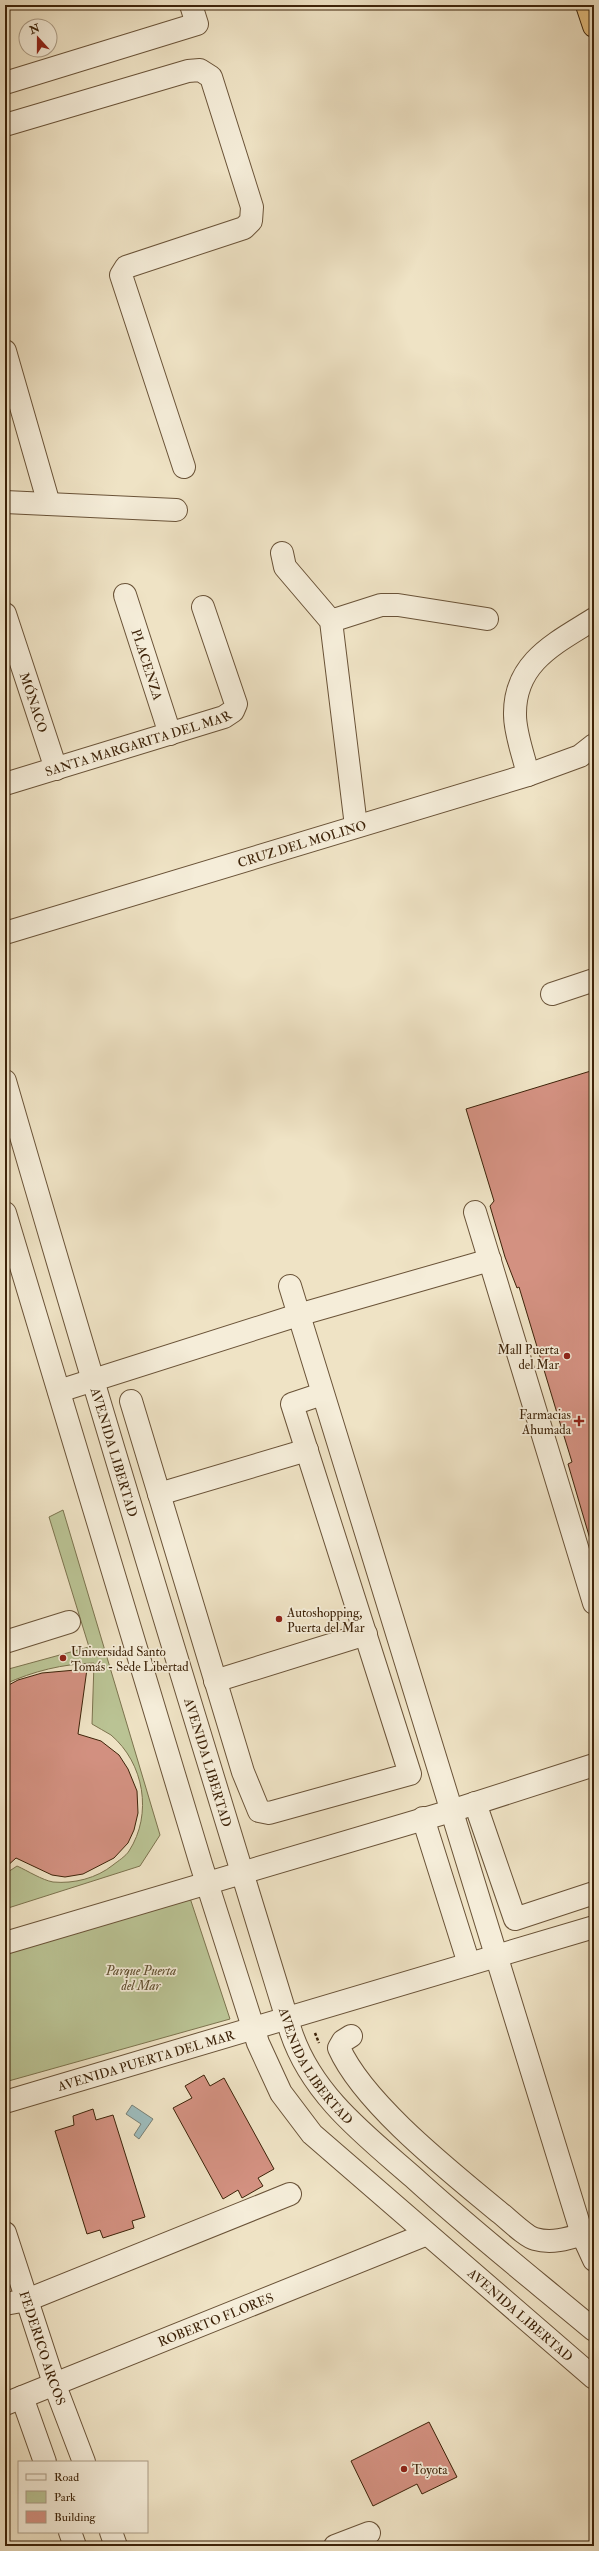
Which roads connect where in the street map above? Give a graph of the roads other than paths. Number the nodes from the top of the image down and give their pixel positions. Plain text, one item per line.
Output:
1 (191, 5) edge
2 (587, 5) edge
3 (594, 26) edge
4 (5, 83) edge
5 (5, 125) edge
6 (5, 351) edge
7 (184, 467) dead end
8 (5, 502) edge
9 (49, 504) junction
10 (176, 510) dead end
11 (282, 553) dead end
12 (125, 595) dead end
13 (203, 607) dead end
14 (5, 614) edge
15 (487, 619) dead end
16 (594, 619) edge
17 (331, 620) junction
18 (170, 734) junction
19 (591, 751) edge
20 (56, 769) junction
21 (528, 775) junction
22 (5, 784) edge
23 (356, 826) junction
24 (5, 933) edge
25 (594, 980) edge
26 (552, 994) dead end
27 (5, 1081) edge
28 (475, 1212) dead end
29 (5, 1213) edge
30 (490, 1260) junction
31 (12, 1263) edge
32 (290, 1286) dead end
33 (298, 1315) junction
34 (93, 1380) junction
35 (59, 1391) junction
36 (322, 1394) junction
37 (131, 1400) dead end
38 (307, 1450) junction
39 (159, 1494) junction
40 (594, 1603) edge
41 (69, 1622) dead end
42 (366, 1634) junction
43 (5, 1642) edge
44 (215, 1681) junction
45 (594, 1765) edge
46 (474, 1803) junction
47 (451, 1810) junction
48 (423, 1818) junction
49 (241, 1872) junction
50 (208, 1882) junction
51 (594, 1893) edge
52 (594, 1927) edge
53 (5, 1944) edge
54 (496, 1956) junction
55 (470, 1964) junction
56 (287, 2018) junction
57 (254, 2029) junction
58 (351, 2036) dead end
59 (5, 2102) edge
60 (290, 2194) dead end
61 (5, 2233) edge
62 (588, 2233) edge
63 (427, 2234) junction
64 (594, 2260) edge
65 (27, 2300) junction
66 (5, 2304) edge
67 (594, 2330) edge
68 (594, 2378) edge
69 (54, 2383) junction
70 (13, 2401) edge
71 (44, 2461) edge
72 (84, 2461) edge
73 (70, 2533) edge
74 (111, 2533) edge
75 (369, 2533) dead end
76 (75, 2546) edge
77 (116, 2546) edge
78 (335, 2546) edge

1 - 4 street
2 - 3 highway
5 - 7 street
6 - 9 street
8 - 9 street
9 - 10 street
11 - 17 street
12 - 18 street, PLACENZA
13 - 18 street, SANTA MARGARITA DEL MAR
14 - 20 street, MÓNACO
15 - 17 street
16 - 21 street
17 - 23 street
18 - 20 street, SANTA MARGARITA DEL MAR
19 - 21 street, CRUZ DEL MOLINO
20 - 22 street, SANTA MARGARITA DEL MAR
21 - 23 street, CRUZ DEL MOLINO
23 - 24 street, CRUZ DEL MOLINO
25 - 26 street
27 - 34 street, AVENIDA LIBERTAD
28 - 30 street
29 - 31 street, AVENIDA LIBERTAD
30 - 33 street
30 - 40 street
31 - 35 street, AVENIDA LIBERTAD
32 - 33 street
33 - 34 street
33 - 36 street
34 - 35 street
34 - 49 street, AVENIDA LIBERTAD
35 - 50 street, AVENIDA LIBERTAD
36 - 38 street
36 - 47 street
37 - 39 street
38 - 39 street
38 - 42 street
39 - 44 street
41 - 43 street
42 - 44 street
42 - 44 street
45 - 46 street
46 - 47 street
46 - 51 street
47 - 48 street
47 - 54 street
48 - 49 street
48 - 55 street
49 - 50 street
49 - 56 street, AVENIDA LIBERTAD
50 - 53 street
50 - 57 street, AVENIDA LIBERTAD
52 - 54 street, AVENIDA PUERTA DEL MAR
54 - 55 street, AVENIDA PUERTA DEL MAR
54 - 62 street
55 - 56 street, AVENIDA PUERTA DEL MAR
56 - 57 street, AVENIDA PUERTA DEL MAR
56 - 67 street, AVENIDA LIBERTAD
57 - 59 street, AVENIDA PUERTA DEL MAR
57 - 63 street, AVENIDA LIBERTAD
58 - 62 street
60 - 65 street
61 - 65 street, FEDERICO ARCOS
62 - 64 street
63 - 68 street, AVENIDA LIBERTAD
63 - 69 street, ROBERTO FLORES
65 - 66 street
65 - 69 street, FEDERICO ARCOS
69 - 70 street, ROBERTO FLORES
69 - 72 street, FEDERICO ARCOS
70 - 71 street
73 - 76 street
74 - 77 street
75 - 78 street

